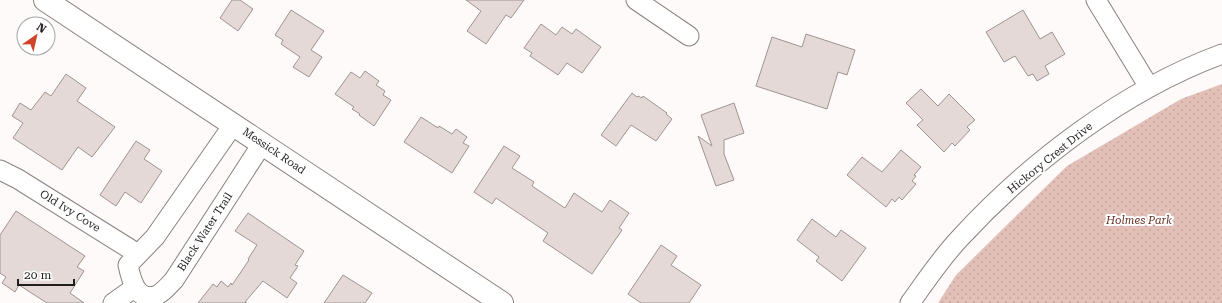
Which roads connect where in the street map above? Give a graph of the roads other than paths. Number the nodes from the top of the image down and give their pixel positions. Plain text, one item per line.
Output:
1 (45, 0) edge
2 (636, 0) edge
3 (1096, 0) edge
4 (689, 36) dead end
5 (1222, 54) edge
6 (1150, 87) junction
7 (234, 125) junction
8 (262, 144) junction
9 (0, 170) edge
10 (138, 254) junction
11 (134, 288) junction
12 (113, 303) edge
13 (502, 303) edge
14 (910, 303) edge

1 - 7 street, Messick Road
2 - 4 street
3 - 6 street
5 - 6 street, Hickory Crest Drive
6 - 14 street, Hickory Crest Drive
7 - 8 street, Messick Road
7 - 10 street
8 - 11 street, Black Water Trail
8 - 13 street, Messick Road
9 - 10 street, Old Ivy Cove
10 - 11 street
11 - 12 street

